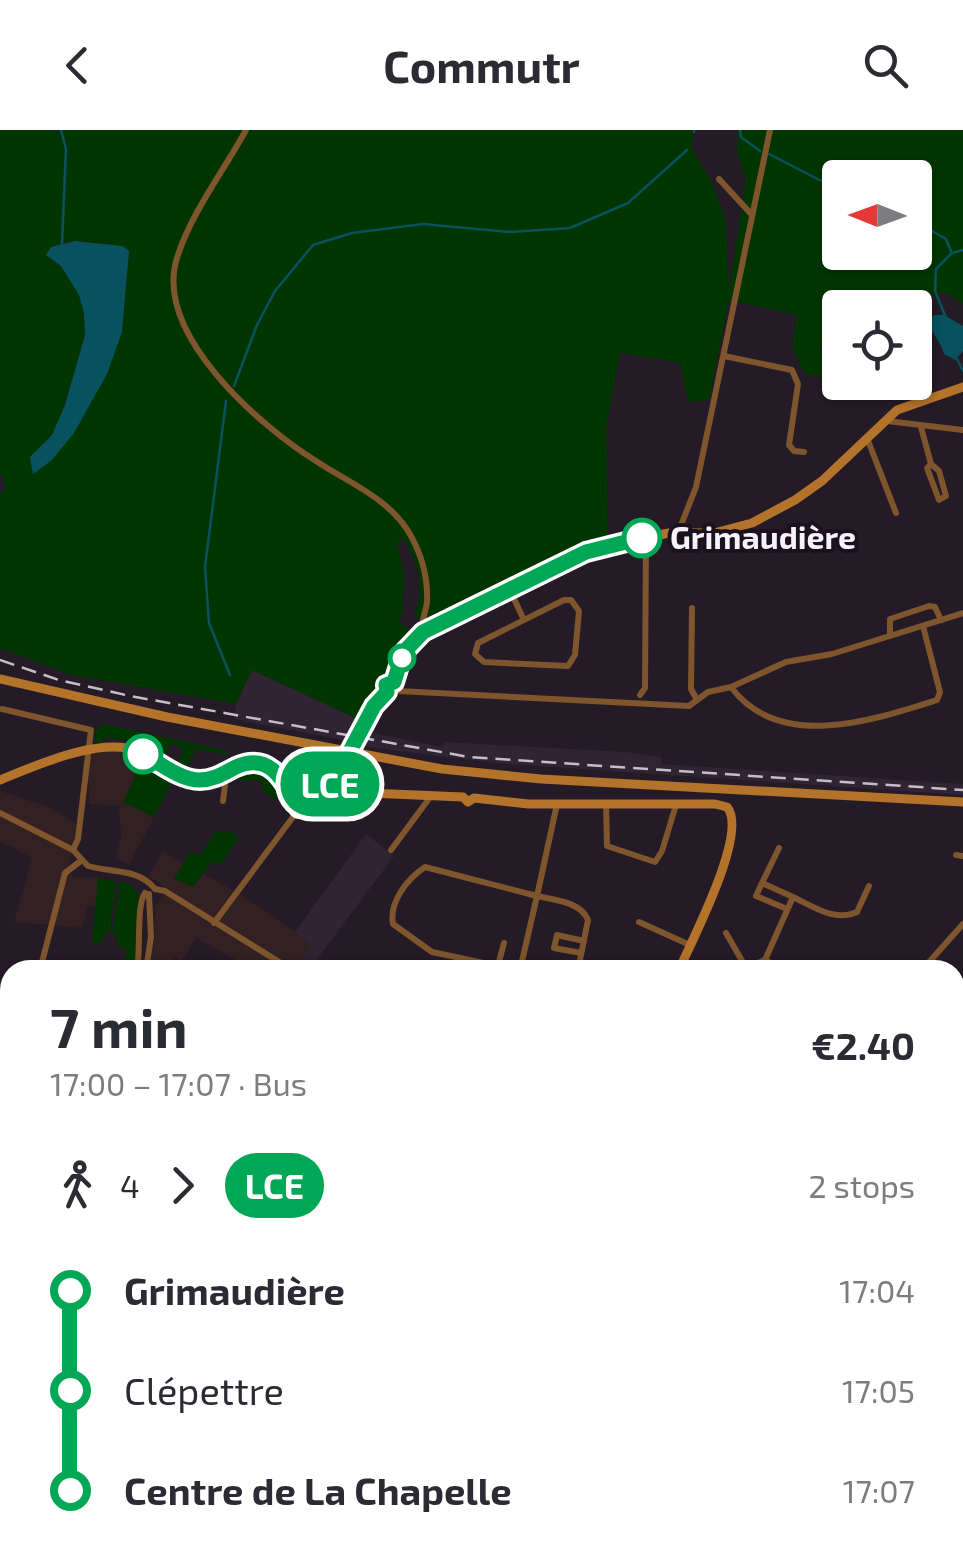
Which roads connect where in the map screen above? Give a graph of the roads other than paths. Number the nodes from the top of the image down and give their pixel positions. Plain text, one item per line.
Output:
1 (246, 130) edge
2 (770, 130) edge
3 (719, 179) dead end
4 (752, 216) junction
5 (724, 356) junction
6 (963, 386) edge
7 (916, 401) joint
8 (886, 420) junction
9 (921, 427) junction
10 (963, 430) edge
11 (867, 437) junction
12 (804, 452) dead end
13 (930, 464) junction
14 (896, 513) dead end
15 (678, 533) junction
16 (646, 538) junction
17 (509, 588) junction
18 (692, 608) dead end
19 (963, 613) edge
20 (523, 618) junction
21 (940, 620) junction
22 (923, 626) junction
23 (423, 632) junction
24 (890, 635) junction
25 (0, 679) edge
26 (731, 686) junction
27 (393, 688) junction
28 (640, 695) dead end
29 (696, 698) junction
30 (2, 709) dead end
31 (88, 751) junction
32 (222, 775) junction
33 (0, 780) edge
34 (342, 784) junction
35 (431, 796) junction
36 (223, 802) dead end
37 (963, 802) edge
38 (557, 804) junction
39 (606, 804) junction
40 (676, 805) junction
41 (299, 808) junction
42 (0, 812) edge
43 (779, 848) dead end
44 (73, 850) junction
45 (391, 850) dead end
46 (82, 860) junction
47 (762, 883) junction
48 (869, 886) dead end
49 (148, 889) junction
50 (537, 896) junction
51 (794, 897) junction
52 (787, 910) junction
53 (214, 922) junction
54 (639, 922) dead end
55 (963, 924) edge
56 (726, 933) dead end
57 (584, 941) junction
58 (504, 943) dead end
59 (690, 945) junction
60 (582, 953) junction
61 (42, 960) edge
62 (138, 960) edge
63 (148, 960) edge
64 (276, 960) edge
65 (464, 960) edge
66 (499, 960) edge
67 (521, 960) edge
68 (582, 960) edge
69 (683, 960) edge
70 (739, 960) edge
71 (764, 960) edge
72 (931, 960) edge

1 - 23 street
2 - 4 street
3 - 4 street
4 - 5 street
5 - 12 street
5 - 15 street
6 - 7 street
7 - 8 street
8 - 9 street
8 - 11 street
9 - 10 street
9 - 13 street
11 - 14 street
11 - 15 street
13 - 13 street
15 - 16 street
16 - 17 street
16 - 28 street
17 - 20 street
17 - 23 street
18 - 29 street
19 - 21 street
20 - 20 street
21 - 22 street
21 - 24 street
22 - 24 street
22 - 26 street
23 - 27 street
24 - 26 street
25 - 37 street
26 - 29 street
27 - 29 street
27 - 34 street
30 - 31 street
31 - 32 street
31 - 33 street
31 - 44 street
32 - 36 street
32 - 41 street
34 - 35 street
34 - 41 street
35 - 38 street
35 - 45 street
38 - 39 street
38 - 50 street
39 - 40 street
39 - 40 street
40 - 59 street
41 - 53 street
42 - 44 street
43 - 47 street
44 - 46 street
46 - 49 street
46 - 61 street
47 - 51 street
47 - 52 street
48 - 51 street
49 - 53 street
49 - 62 street
49 - 63 street
50 - 57 street
50 - 65 street
50 - 67 street
51 - 52 street
52 - 71 street
53 - 64 street
54 - 59 street
55 - 72 street
56 - 70 street
57 - 60 street
57 - 60 street
58 - 66 street
59 - 69 street
60 - 68 street

